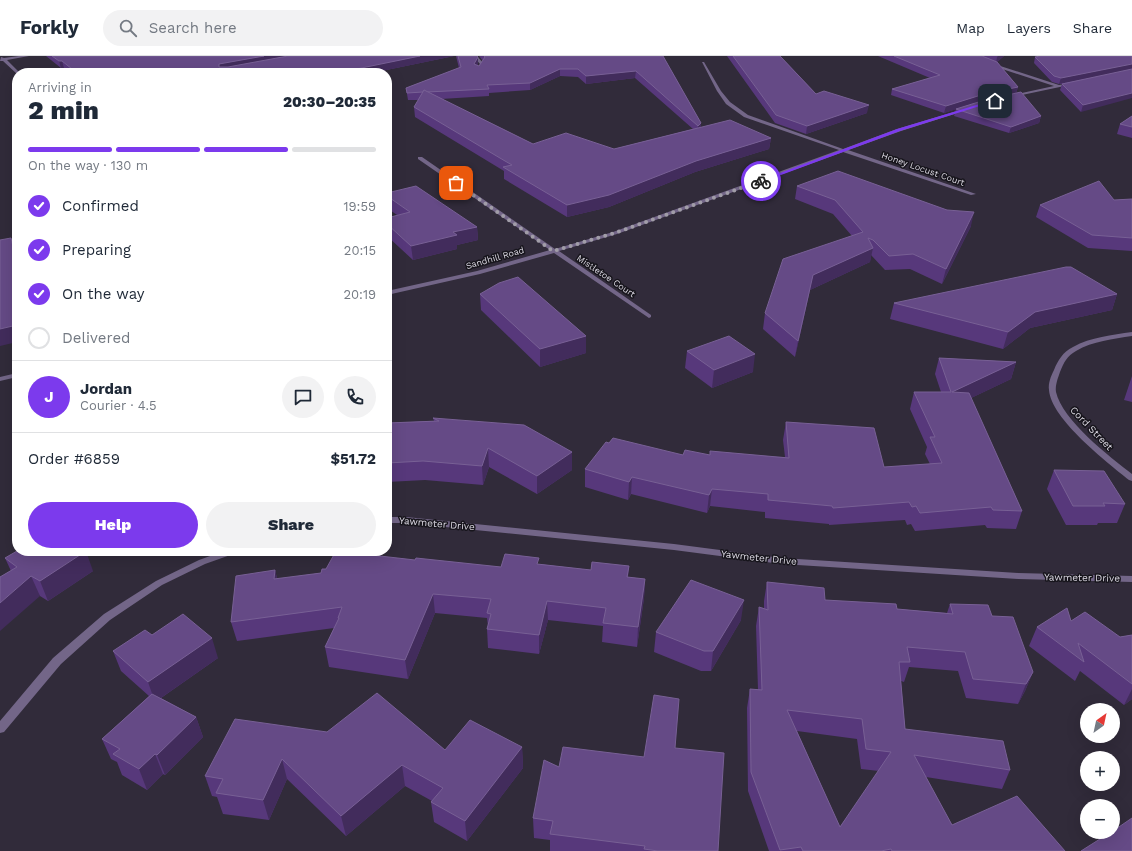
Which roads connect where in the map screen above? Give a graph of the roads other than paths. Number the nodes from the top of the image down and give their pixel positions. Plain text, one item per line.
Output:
1 (27, 56) edge
2 (475, 56) edge
3 (0, 57) edge
4 (0, 60) edge
5 (5, 60) junction
6 (983, 61) edge
7 (702, 63) dead end
8 (13, 68) edge
9 (478, 71) edge
10 (1080, 82) edge
11 (1058, 87) junction
12 (1005, 98) edge
13 (969, 108) edge
14 (844, 151) junction
15 (420, 158) dead end
16 (973, 194) dead end
17 (553, 251) junction
18 (392, 292) edge
19 (649, 316) dead end
20 (1132, 334) edge
21 (12, 376) edge
22 (0, 379) edge
23 (1132, 478) edge
24 (392, 520) edge
25 (219, 556) edge
26 (1132, 579) edge
27 (0, 729) edge

1 - 5 street
2 - 9 street
3 - 5 street
4 - 5 street
5 - 8 street
6 - 11 street
7 - 14 street, Honey Locust Court
10 - 11 street
11 - 12 street
13 - 14 street, Sandhill Road
14 - 16 street, Honey Locust Court
14 - 17 street, Sandhill Road
15 - 17 street, Mistletoe Court
17 - 18 street, Sandhill Road
17 - 19 street, Mistletoe Court
20 - 23 street, Cord Street
21 - 22 street
24 - 26 street, Yawmeter Drive
25 - 27 street

